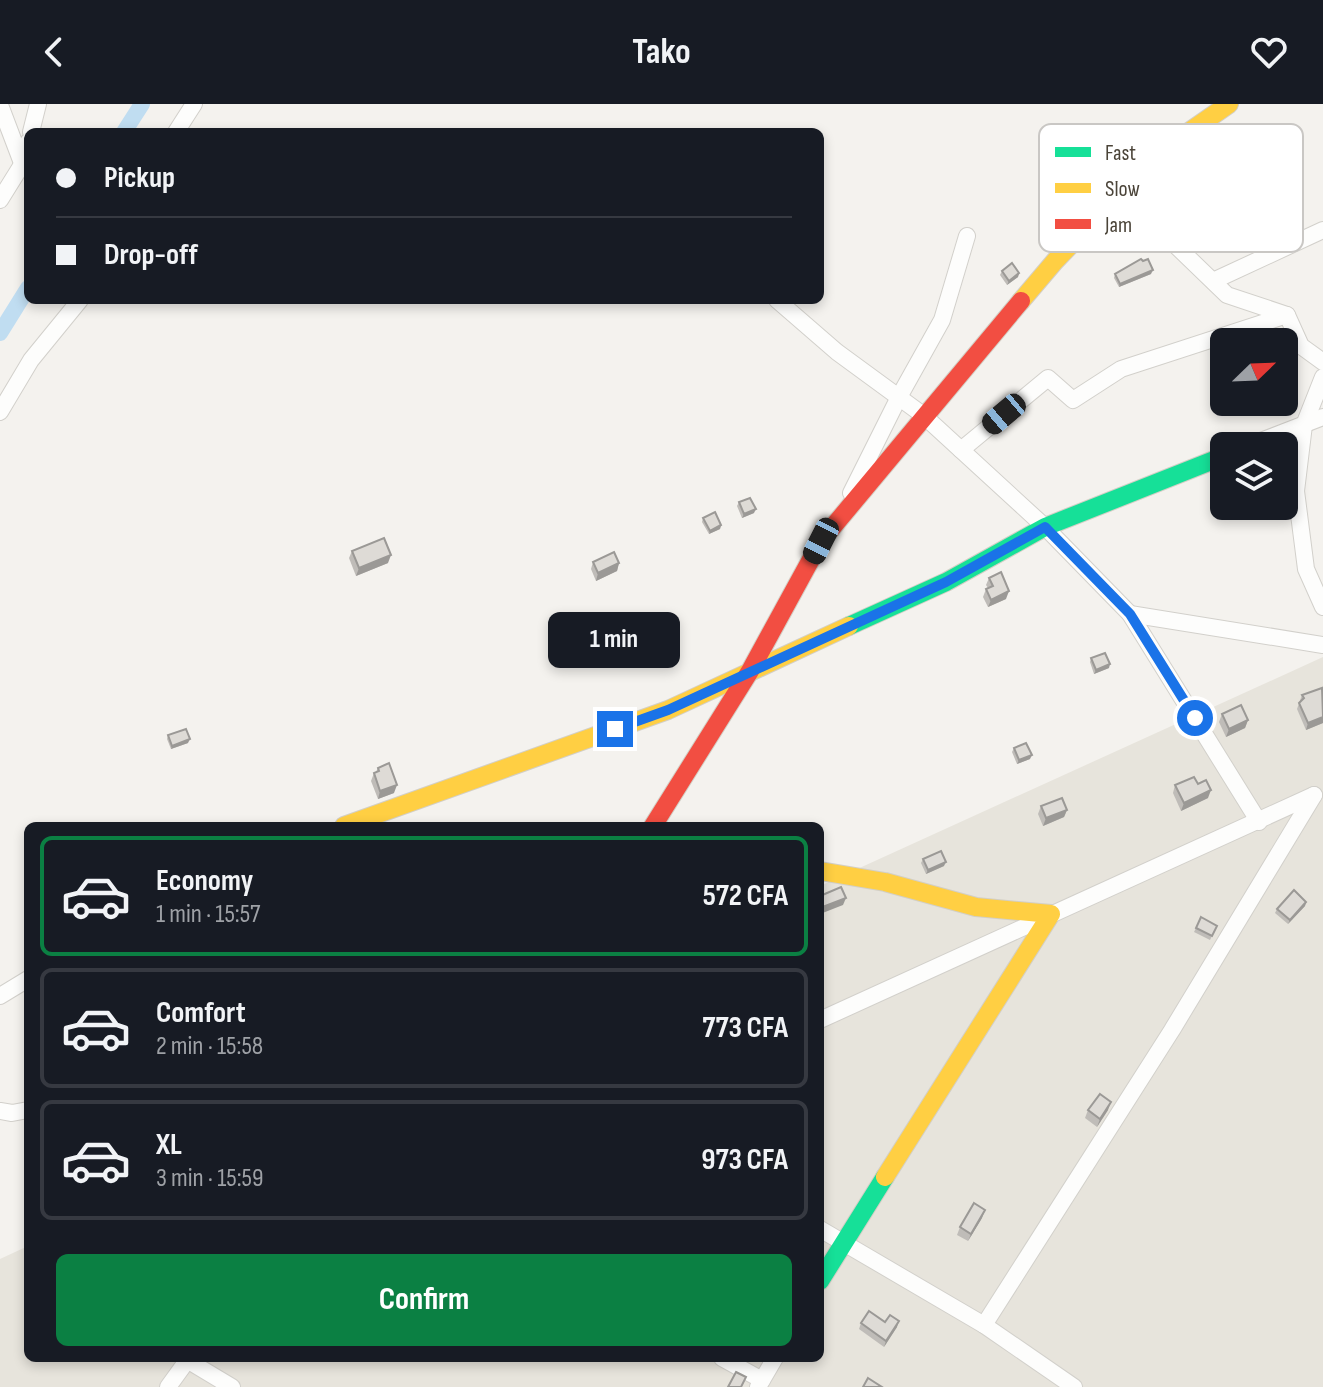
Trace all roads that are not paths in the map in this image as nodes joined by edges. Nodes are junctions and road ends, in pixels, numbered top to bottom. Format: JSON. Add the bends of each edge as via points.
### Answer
{"nodes":[{"id":1,"x":38,"y":104,"type":"edge"},
{"id":2,"x":194,"y":104,"type":"edge"},
{"id":3,"x":1229,"y":104,"type":"edge"},
{"id":4,"x":0,"y":105,"type":"edge"},
{"id":5,"x":1203,"y":124,"type":"edge"},
{"id":6,"x":32,"y":128,"type":"edge"},
{"id":7,"x":179,"y":128,"type":"edge"},
{"id":8,"x":24,"y":159,"type":"edge"},
{"id":9,"x":23,"y":163,"type":"junction"},
{"id":10,"x":0,"y":200,"type":"edge"},
{"id":11,"x":1323,"y":230,"type":"edge"},
{"id":12,"x":967,"y":236,"type":"dead end"},
{"id":13,"x":1303,"y":239,"type":"edge"},
{"id":14,"x":1064,"y":252,"type":"edge"},
{"id":15,"x":1183,"y":252,"type":"edge"},
{"id":16,"x":1276,"y":252,"type":"edge"},
{"id":17,"x":1213,"y":281,"type":"junction"},
{"id":18,"x":77,"y":304,"type":"edge"},
{"id":19,"x":782,"y":304,"type":"edge"},
{"id":20,"x":1287,"y":315,"type":"junction"},
{"id":21,"x":1323,"y":362,"type":"edge"},
{"id":22,"x":1323,"y":377,"type":"edge"},
{"id":23,"x":899,"y":397,"type":"junction"},
{"id":24,"x":0,"y":412,"type":"edge"},
{"id":25,"x":923,"y":415,"type":"junction"},
{"id":26,"x":1323,"y":417,"type":"edge"},
{"id":27,"x":1304,"y":425,"type":"junction"},
{"id":28,"x":1285,"y":432,"type":"edge"},
{"id":29,"x":961,"y":450,"type":"junction"},
{"id":30,"x":1210,"y":462,"type":"edge"},
{"id":31,"x":839,"y":518,"type":"junction"},
{"id":32,"x":1045,"y":527,"type":"junction"},
{"id":33,"x":1323,"y":607,"type":"edge"},
{"id":34,"x":1130,"y":614,"type":"junction"},
{"id":35,"x":1323,"y":645,"type":"edge"},
{"id":36,"x":750,"y":671,"type":"junction"},
{"id":37,"x":1318,"y":793,"type":"edge"},
{"id":38,"x":356,"y":822,"type":"edge"},
{"id":39,"x":656,"y":822,"type":"edge"},
{"id":40,"x":1259,"y":822,"type":"junction"},
{"id":41,"x":824,"y":872,"type":"edge"},
{"id":42,"x":1051,"y":914,"type":"junction"},
{"id":43,"x":24,"y":981,"type":"edge"},
{"id":44,"x":0,"y":996,"type":"edge"},
{"id":45,"x":824,"y":1018,"type":"edge"},
{"id":46,"x":0,"y":1111,"type":"edge"},
{"id":47,"x":24,"y":1111,"type":"edge"},
{"id":48,"x":824,"y":1231,"type":"edge"},
{"id":49,"x":843,"y":1242,"type":"junction"},
{"id":50,"x":824,"y":1274,"type":"edge"},
{"id":51,"x":984,"y":1325,"type":"junction"},
{"id":52,"x":186,"y":1362,"type":"edge"},
{"id":53,"x":193,"y":1362,"type":"edge"},
{"id":54,"x":728,"y":1362,"type":"edge"},
{"id":55,"x":773,"y":1362,"type":"edge"},
{"id":56,"x":760,"y":1384,"type":"edge"},
{"id":57,"x":168,"y":1387,"type":"edge"},
{"id":58,"x":232,"y":1387,"type":"edge"},
{"id":59,"x":1074,"y":1387,"type":"edge"}],
"edges":[{"from":1,"to":6,"type":"street"},
{"from":2,"to":7,"type":"street"},
{"from":3,"to":5,"type":"street"},
{"from":4,"to":9,"type":"street"},
{"from":8,"to":9,"type":"street"},
{"from":9,"to":10,"type":"street"},
{"from":11,"to":13,"type":"street"},
{"from":12,"to":23,"type":"street","via":[[942,320]]},
{"from":14,"to":25,"type":"street"},
{"from":15,"to":17,"type":"street"},
{"from":16,"to":17,"type":"street"},
{"from":17,"to":20,"type":"street","via":[[1227,295]]},
{"from":18,"to":24,"type":"street","via":[[31,360]]},
{"from":19,"to":23,"type":"street"},
{"from":20,"to":21,"type":"street","via":[[1301,346]]},
{"from":20,"to":29,"type":"street","via":[[1121,369],[1073,400],[1048,378]]},
{"from":22,"to":27,"type":"street"},
{"from":23,"to":25,"type":"street"},
{"from":23,"to":31,"type":"street"},
{"from":25,"to":29,"type":"street"},
{"from":25,"to":31,"type":"street"},
{"from":26,"to":27,"type":"street"},
{"from":27,"to":28,"type":"street"},
{"from":27,"to":33,"type":"street","via":[[1296,491],[1306,569]]},
{"from":29,"to":32,"type":"street"},
{"from":30,"to":32,"type":"street"},
{"from":31,"to":36,"type":"street"},
{"from":32,"to":34,"type":"street"},
{"from":32,"to":36,"type":"street","via":[[946,582]]},
{"from":34,"to":35,"type":"street"},
{"from":34,"to":40,"type":"street"},
{"from":36,"to":38,"type":"street","via":[[668,710]]},
{"from":36,"to":39,"type":"street"},
{"from":37,"to":40,"type":"street"},
{"from":37,"to":51,"type":"street"},
{"from":40,"to":42,"type":"street"},
{"from":41,"to":42,"type":"street","via":[[976,907]]},
{"from":42,"to":45,"type":"street"},
{"from":42,"to":49,"type":"street"},
{"from":43,"to":44,"type":"street"},
{"from":46,"to":47,"type":"street"},
{"from":48,"to":49,"type":"street"},
{"from":49,"to":50,"type":"street"},
{"from":49,"to":51,"type":"street"},
{"from":51,"to":59,"type":"street"},
{"from":52,"to":57,"type":"street"},
{"from":53,"to":58,"type":"street"},
{"from":54,"to":56,"type":"street"},
{"from":55,"to":56,"type":"street"}]}
